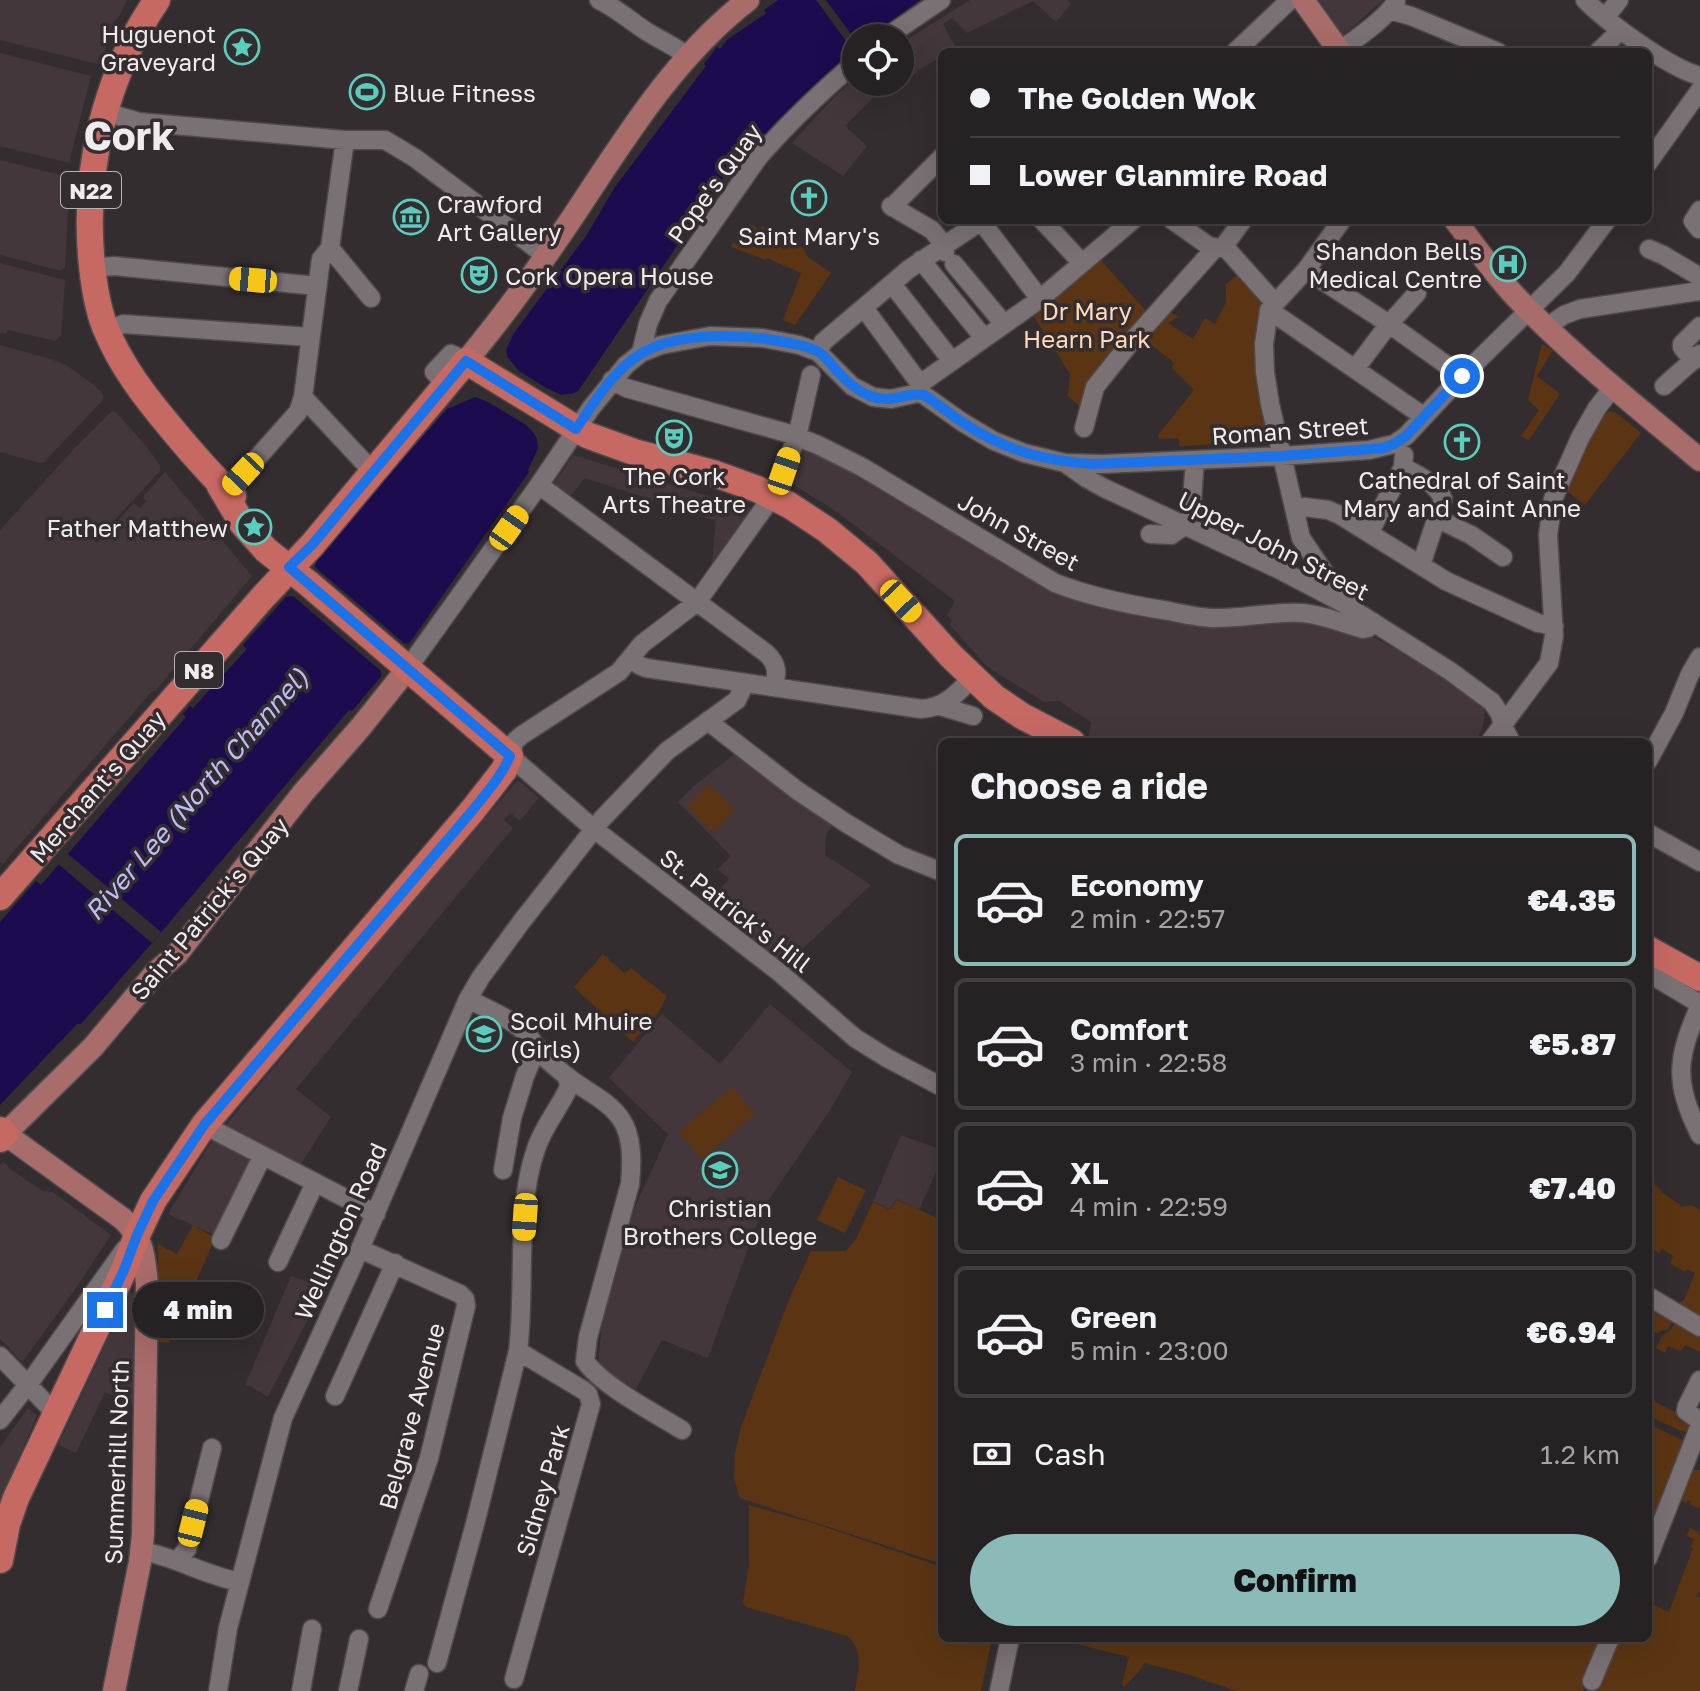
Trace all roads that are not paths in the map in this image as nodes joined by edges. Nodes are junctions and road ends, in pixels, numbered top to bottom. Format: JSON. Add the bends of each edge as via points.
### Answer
{"nodes":[{"id":1,"x":157,"y":0,"type":"edge"},
{"id":2,"x":599,"y":0,"type":"edge"},
{"id":3,"x":748,"y":0,"type":"edge"},
{"id":4,"x":941,"y":0,"type":"edge"},
{"id":5,"x":1290,"y":0,"type":"edge"},
{"id":6,"x":1303,"y":0,"type":"edge"},
{"id":7,"x":1585,"y":0,"type":"edge"},
{"id":8,"x":1619,"y":0,"type":"edge"},
{"id":9,"x":1394,"y":5,"type":"edge"},
{"id":10,"x":1605,"y":18,"type":"junction"},
{"id":11,"x":906,"y":24,"type":"edge"},
{"id":12,"x":1621,"y":30,"type":"junction"},
{"id":13,"x":1239,"y":48,"type":"edge"},
{"id":14,"x":1337,"y":48,"type":"edge"},
{"id":15,"x":1345,"y":48,"type":"edge"},
{"id":16,"x":1488,"y":48,"type":"edge"},
{"id":17,"x":1602,"y":48,"type":"edge"},
{"id":18,"x":1648,"y":48,"type":"edge"},
{"id":19,"x":1652,"y":50,"type":"edge"},
{"id":20,"x":687,"y":56,"type":"junction"},
{"id":21,"x":842,"y":75,"type":"edge"},
{"id":22,"x":1700,"y":76,"type":"edge"},
{"id":23,"x":1700,"y":90,"type":"edge"},
{"id":24,"x":105,"y":112,"type":"junction"},
{"id":25,"x":345,"y":140,"type":"junction"},
{"id":26,"x":1652,"y":157,"type":"edge"},
{"id":27,"x":938,"y":161,"type":"edge"},
{"id":28,"x":979,"y":224,"type":"edge"},
{"id":29,"x":984,"y":224,"type":"edge"},
{"id":30,"x":1046,"y":224,"type":"edge"},
{"id":31,"x":1125,"y":224,"type":"edge"},
{"id":32,"x":1178,"y":224,"type":"edge"},
{"id":33,"x":1239,"y":224,"type":"edge"},
{"id":34,"x":1339,"y":224,"type":"edge"},
{"id":35,"x":1458,"y":224,"type":"edge"},
{"id":36,"x":1604,"y":224,"type":"edge"},
{"id":37,"x":1219,"y":247,"type":"junction"},
{"id":38,"x":330,"y":248,"type":"junction"},
{"id":39,"x":1649,"y":249,"type":"dead end"},
{"id":40,"x":947,"y":254,"type":"junction"},
{"id":41,"x":546,"y":256,"type":"junction"},
{"id":42,"x":921,"y":260,"type":"junction"},
{"id":43,"x":1082,"y":263,"type":"junction"},
{"id":44,"x":92,"y":268,"type":"junction"},
{"id":45,"x":1306,"y":270,"type":"junction"},
{"id":46,"x":1700,"y":277,"type":"edge"},
{"id":47,"x":1559,"y":282,"type":"junction"},
{"id":48,"x":892,"y":284,"type":"junction"},
{"id":49,"x":317,"y":286,"type":"junction"},
{"id":50,"x":1700,"y":291,"type":"edge"},
{"id":51,"x":1417,"y":293,"type":"dead end"},
{"id":52,"x":371,"y":298,"type":"dead end"},
{"id":53,"x":1040,"y":299,"type":"junction"},
{"id":54,"x":1272,"y":307,"type":"junction"},
{"id":55,"x":864,"y":308,"type":"junction"},
{"id":56,"x":1580,"y":309,"type":"junction"},
{"id":57,"x":1529,"y":310,"type":"junction"},
{"id":58,"x":1004,"y":324,"type":"junction"},
{"id":59,"x":1389,"y":324,"type":"junction"},
{"id":60,"x":1700,"y":326,"type":"edge"},
{"id":61,"x":1547,"y":327,"type":"junction"},
{"id":62,"x":107,"y":331,"type":"junction"},
{"id":63,"x":310,"y":337,"type":"junction"},
{"id":64,"x":984,"y":338,"type":"junction"},
{"id":65,"x":818,"y":352,"type":"junction"},
{"id":66,"x":641,"y":353,"type":"junction"},
{"id":67,"x":1696,"y":358,"type":"edge"},
{"id":68,"x":952,"y":361,"type":"junction"},
{"id":69,"x":474,"y":365,"type":"junction"},
{"id":70,"x":1355,"y":369,"type":"junction"},
{"id":71,"x":811,"y":375,"type":"dead end"},
{"id":72,"x":1462,"y":376,"type":"junction"},
{"id":73,"x":612,"y":380,"type":"junction"},
{"id":74,"x":1664,"y":386,"type":"dead end"},
{"id":75,"x":1613,"y":387,"type":"junction"},
{"id":76,"x":919,"y":388,"type":"junction"},
{"id":77,"x":303,"y":397,"type":"junction"},
{"id":78,"x":1423,"y":416,"type":"junction"},
{"id":79,"x":568,"y":424,"type":"junction"},
{"id":80,"x":1084,"y":428,"type":"dead end"},
{"id":81,"x":797,"y":437,"type":"junction"},
{"id":82,"x":1400,"y":440,"type":"junction"},
{"id":83,"x":1282,"y":456,"type":"junction"},
{"id":84,"x":1700,"y":459,"type":"edge"},
{"id":85,"x":1195,"y":460,"type":"junction"},
{"id":86,"x":1065,"y":463,"type":"junction"},
{"id":87,"x":1403,"y":467,"type":"junction"},
{"id":88,"x":373,"y":472,"type":"junction"},
{"id":89,"x":539,"y":485,"type":"junction"},
{"id":90,"x":224,"y":488,"type":"junction"},
{"id":91,"x":771,"y":496,"type":"junction"},
{"id":92,"x":1304,"y":507,"type":"dead end"},
{"id":93,"x":1436,"y":518,"type":"junction"},
{"id":94,"x":1188,"y":520,"type":"junction"},
{"id":95,"x":1370,"y":532,"type":"junction"},
{"id":96,"x":1150,"y":534,"type":"dead end"},
{"id":97,"x":1503,"y":557,"type":"dead end"},
{"id":98,"x":1421,"y":565,"type":"junction"},
{"id":99,"x":300,"y":576,"type":"junction"},
{"id":100,"x":697,"y":602,"type":"junction"},
{"id":101,"x":1554,"y":626,"type":"junction"},
{"id":102,"x":1382,"y":627,"type":"junction"},
{"id":103,"x":1700,"y":657,"type":"edge"},
{"id":104,"x":631,"y":658,"type":"junction"},
{"id":105,"x":402,"y":663,"type":"junction"},
{"id":106,"x":1695,"y":677,"type":"edge"},
{"id":107,"x":972,"y":678,"type":"junction"},
{"id":108,"x":745,"y":683,"type":"junction"},
{"id":109,"x":774,"y":686,"type":"junction"},
{"id":110,"x":940,"y":706,"type":"junction"},
{"id":111,"x":973,"y":716,"type":"dead end"},
{"id":112,"x":709,"y":720,"type":"junction"},
{"id":113,"x":1507,"y":734,"type":"edge"},
{"id":114,"x":1064,"y":738,"type":"edge"},
{"id":115,"x":1652,"y":754,"type":"edge"},
{"id":116,"x":510,"y":756,"type":"junction"},
{"id":117,"x":594,"y":829,"type":"junction"},
{"id":118,"x":1652,"y":835,"type":"edge"},
{"id":119,"x":1700,"y":862,"type":"edge"},
{"id":120,"x":938,"y":870,"type":"edge"},
{"id":121,"x":1,"y":894,"type":"edge"},
{"id":122,"x":1652,"y":951,"type":"edge"},
{"id":123,"x":1652,"y":975,"type":"edge"},
{"id":124,"x":1699,"y":979,"type":"edge"},
{"id":125,"x":468,"y":999,"type":"junction"},
{"id":126,"x":1700,"y":1005,"type":"edge"},
{"id":127,"x":537,"y":1047,"type":"junction"},
{"id":128,"x":566,"y":1076,"type":"junction"},
{"id":129,"x":938,"y":1085,"type":"edge"},
{"id":130,"x":1693,"y":1102,"type":"edge"},
{"id":131,"x":204,"y":1125,"type":"junction"},
{"id":132,"x":2,"y":1134,"type":"edge"},
{"id":133,"x":1700,"y":1135,"type":"edge"},
{"id":134,"x":262,"y":1157,"type":"junction"},
{"id":135,"x":503,"y":1170,"type":"dead end"},
{"id":136,"x":315,"y":1183,"type":"junction"},
{"id":137,"x":376,"y":1214,"type":"junction"},
{"id":138,"x":137,"y":1235,"type":"junction"},
{"id":139,"x":221,"y":1240,"type":"dead end"},
{"id":140,"x":360,"y":1249,"type":"junction"},
{"id":141,"x":278,"y":1262,"type":"dead end"},
{"id":142,"x":395,"y":1263,"type":"junction"},
{"id":143,"x":1652,"y":1298,"type":"edge"},
{"id":144,"x":1700,"y":1327,"type":"edge"},
{"id":145,"x":518,"y":1351,"type":"junction"},
{"id":146,"x":0,"y":1356,"type":"edge"},
{"id":147,"x":27,"y":1384,"type":"junction"},
{"id":148,"x":1699,"y":1385,"type":"edge"},
{"id":149,"x":335,"y":1396,"type":"dead end"},
{"id":150,"x":56,"y":1414,"type":"junction"},
{"id":151,"x":0,"y":1420,"type":"edge"},
{"id":152,"x":1700,"y":1423,"type":"edge"},
{"id":153,"x":682,"y":1430,"type":"dead end"},
{"id":154,"x":212,"y":1448,"type":"dead end"},
{"id":155,"x":1695,"y":1456,"type":"edge"},
{"id":156,"x":1652,"y":1549,"type":"edge"},
{"id":157,"x":142,"y":1551,"type":"junction"},
{"id":158,"x":0,"y":1560,"type":"edge"},
{"id":159,"x":177,"y":1561,"type":"junction"},
{"id":160,"x":240,"y":1582,"type":"junction"},
{"id":161,"x":378,"y":1609,"type":"dead end"},
{"id":162,"x":312,"y":1629,"type":"dead end"},
{"id":163,"x":359,"y":1639,"type":"dead end"},
{"id":164,"x":1009,"y":1642,"type":"edge"},
{"id":165,"x":1608,"y":1642,"type":"edge"},
{"id":166,"x":437,"y":1663,"type":"dead end"},
{"id":167,"x":514,"y":1679,"type":"dead end"},
{"id":168,"x":1592,"y":1681,"type":"dead end"},
{"id":169,"x":114,"y":1691,"type":"edge"},
{"id":170,"x":218,"y":1691,"type":"edge"},
{"id":171,"x":301,"y":1691,"type":"edge"},
{"id":172,"x":348,"y":1691,"type":"edge"},
{"id":173,"x":999,"y":1691,"type":"edge"}],
"edges":[{"from":1,"to":24,"type":"highway","number":"N22","via":[[124,58]]},
{"from":2,"to":20,"type":"street"},
{"from":3,"to":20,"type":"main road"},
{"from":4,"to":11,"type":"street"},
{"from":5,"to":13,"type":"street"},
{"from":6,"to":14,"type":"main road"},
{"from":7,"to":10,"type":"street"},
{"from":8,"to":10,"type":"street"},
{"from":9,"to":15,"type":"street"},
{"from":9,"to":16,"type":"street"},
{"from":10,"to":12,"type":"street"},
{"from":12,"to":17,"type":"street"},
{"from":12,"to":18,"type":"street"},
{"from":19,"to":22,"type":"street"},
{"from":20,"to":41,"type":"main road"},
{"from":21,"to":66,"type":"street","name":"Pope's Quay","via":[[758,158],[658,301]]},
{"from":23,"to":26,"type":"street"},
{"from":24,"to":25,"type":"street","via":[[139,122]]},
{"from":24,"to":44,"type":"highway","number":"N22","via":[[91,188]]},
{"from":25,"to":38,"type":"street"},
{"from":25,"to":41,"type":"street","via":[[385,140]]},
{"from":27,"to":40,"type":"street","via":[[891,206],[932,230]]},
{"from":28,"to":40,"type":"street"},
{"from":29,"to":53,"type":"street"},
{"from":30,"to":43,"type":"street"},
{"from":31,"to":43,"type":"street"},
{"from":32,"to":37,"type":"street"},
{"from":33,"to":37,"type":"street"},
{"from":34,"to":45,"type":"street"},
{"from":35,"to":57,"type":"main road"},
{"from":36,"to":47,"type":"street","name":"Roman Street"},
{"from":37,"to":54,"type":"street"},
{"from":37,"to":80,"type":"street","via":[[1095,387]]},
{"from":38,"to":49,"type":"street","via":[[321,259]]},
{"from":38,"to":52,"type":"street"},
{"from":39,"to":46,"type":"street"},
{"from":40,"to":42,"type":"street"},
{"from":40,"to":58,"type":"street"},
{"from":41,"to":69,"type":"main road","via":[[491,332]]},
{"from":42,"to":48,"type":"street"},
{"from":42,"to":64,"type":"street"},
{"from":43,"to":53,"type":"street"},
{"from":44,"to":49,"type":"street"},
{"from":44,"to":62,"type":"highway","number":"N22"},
{"from":45,"to":54,"type":"street"},
{"from":45,"to":59,"type":"street"},
{"from":47,"to":56,"type":"street"},
{"from":47,"to":57,"type":"street","name":"Roman Street"},
{"from":48,"to":55,"type":"street"},
{"from":48,"to":68,"type":"street"},
{"from":49,"to":63,"type":"street"},
{"from":50,"to":56,"type":"street"},
{"from":51,"to":59,"type":"street"},
{"from":53,"to":58,"type":"street"},
{"from":54,"to":70,"type":"street"},
{"from":54,"to":83,"type":"street","via":[[1265,372]]},
{"from":55,"to":65,"type":"street"},
{"from":55,"to":76,"type":"street"},
{"from":56,"to":61,"type":"street"},
{"from":57,"to":61,"type":"main road"},
{"from":57,"to":72,"type":"street","name":"Roman Street"},
{"from":58,"to":64,"type":"street"},
{"from":59,"to":70,"type":"street"},
{"from":59,"to":72,"type":"street"},
{"from":60,"to":67,"type":"street","via":[[1681,345]]},
{"from":61,"to":75,"type":"main road"},
{"from":62,"to":63,"type":"street","via":[[123,324]]},
{"from":62,"to":90,"type":"highway","number":"N22","via":[[136,385]]},
{"from":63,"to":77,"type":"street"},
{"from":64,"to":68,"type":"street"},
{"from":65,"to":66,"type":"street","via":[[763,338],[715,336]]},
{"from":65,"to":76,"type":"street","via":[[852,386],[873,397],[891,399]]},
{"from":66,"to":73,"type":"street"},
{"from":67,"to":74,"type":"street"},
{"from":68,"to":76,"type":"street"},
{"from":69,"to":79,"type":"highway"},
{"from":69,"to":88,"type":"highway","name":"Merchant's Quay","via":[[446,385]]},
{"from":70,"to":78,"type":"street"},
{"from":71,"to":81,"type":"street"},
{"from":72,"to":78,"type":"street","name":"Roman Street"},
{"from":73,"to":79,"type":"street"},
{"from":73,"to":81,"type":"street"},
{"from":75,"to":84,"type":"main road"},
{"from":75,"to":101,"type":"street","via":[[1580,438],[1553,499],[1548,535]]},
{"from":76,"to":86,"type":"street","name":"Upper John Street","via":[[994,441]]},
{"from":77,"to":88,"type":"street"},
{"from":77,"to":90,"type":"street","via":[[295,416]]},
{"from":78,"to":82,"type":"street","name":"Roman Street"},
{"from":79,"to":89,"type":"street"},
{"from":79,"to":91,"type":"highway","via":[[600,441],[713,473]]},
{"from":81,"to":91,"type":"street"},
{"from":81,"to":102,"type":"street","name":"John Street","via":[[862,467],[1069,588],[1129,605],[1205,617],[1306,613],[1363,629]]},
{"from":82,"to":83,"type":"street","name":"Roman Street","via":[[1369,450]]},
{"from":82,"to":87,"type":"street"},
{"from":83,"to":85,"type":"street","name":"Roman Street"},
{"from":83,"to":102,"type":"street","via":[[1306,548],[1330,580],[1381,617]]},
{"from":85,"to":86,"type":"street","name":"Roman Street"},
{"from":85,"to":94,"type":"street","name":"Roman Street"},
{"from":86,"to":94,"type":"street","name":"Upper John Street","via":[[1104,488]]},
{"from":87,"to":93,"type":"street","via":[[1441,493]]},
{"from":87,"to":95,"type":"street"},
{"from":88,"to":99,"type":"highway","name":"Merchant's Quay","via":[[312,545]]},
{"from":89,"to":100,"type":"street"},
{"from":89,"to":105,"type":"street"},
{"from":90,"to":99,"type":"highway","number":"N22","via":[[265,527]]},
{"from":91,"to":100,"type":"street"},
{"from":91,"to":107,"type":"highway","via":[[827,530],[867,563]]},
{"from":92,"to":95,"type":"street","via":[[1335,512]]},
{"from":93,"to":97,"type":"street"},
{"from":93,"to":98,"type":"street"},
{"from":94,"to":96,"type":"street","via":[[1171,535]]},
{"from":94,"to":102,"type":"street","name":"Upper John Street"},
{"from":95,"to":98,"type":"street"},
{"from":98,"to":101,"type":"street","via":[[1469,593]]},
{"from":99,"to":105,"type":"highway"},
{"from":99,"to":121,"type":"highway","name":"Merchant's Quay","number":"N8"},
{"from":100,"to":104,"type":"street"},
{"from":100,"to":109,"type":"street","via":[[772,658],[777,670]]},
{"from":101,"to":113,"type":"street","via":[[1549,663]]},
{"from":102,"to":113,"type":"street","name":"Upper John Street","via":[[1492,702]]},
{"from":103,"to":106,"type":"street"},
{"from":104,"to":108,"type":"street","via":[[646,668]]},
{"from":104,"to":116,"type":"street","via":[[619,672],[522,735]]},
{"from":105,"to":116,"type":"highway"},
{"from":105,"to":132,"type":"main road","name":"Saint Patrick's Quay","via":[[360,728],[177,954],[93,1047]]},
{"from":106,"to":115,"type":"street"},
{"from":107,"to":110,"type":"street"},
{"from":107,"to":114,"type":"highway","via":[[1009,708]]},
{"from":108,"to":109,"type":"street"},
{"from":108,"to":112,"type":"street","name":"Wellington Road","via":[[737,700]]},
{"from":109,"to":110,"type":"street","via":[[921,709]]},
{"from":110,"to":111,"type":"street"},
{"from":112,"to":117,"type":"street","name":"Wellington Road","via":[[667,751]]},
{"from":112,"to":120,"type":"street","via":[[846,823],[899,855]]},
{"from":116,"to":117,"type":"street","name":"St. Patrick's Hill"},
{"from":116,"to":131,"type":"highway","via":[[472,811]]},
{"from":117,"to":125,"type":"street","name":"Wellington Road"},
{"from":117,"to":129,"type":"street","name":"St. Patrick's Hill","via":[[779,972],[855,1038]]},
{"from":118,"to":119,"type":"street"},
{"from":122,"to":124,"type":"highway"},
{"from":123,"to":126,"type":"street"},
{"from":125,"to":127,"type":"street","via":[[516,1025]]},
{"from":125,"to":137,"type":"street","name":"Wellington Road"},
{"from":126,"to":130,"type":"street","via":[[1681,1058],[1682,1087]]},
{"from":127,"to":128,"type":"street"},
{"from":127,"to":135,"type":"street","via":[[512,1118]]},
{"from":128,"to":145,"type":"street","via":[[568,1089],[542,1132],[530,1167]]},
{"from":128,"to":153,"type":"street","via":[[622,1120],[630,1154],[630,1184],[585,1361],[610,1384]]},
{"from":130,"to":133,"type":"street"},
{"from":131,"to":134,"type":"street"},
{"from":131,"to":138,"type":"highway","via":[[153,1201]]},
{"from":132,"to":138,"type":"main road","via":[[123,1219]]},
{"from":134,"to":136,"type":"street"},
{"from":134,"to":139,"type":"street"},
{"from":136,"to":137,"type":"street"},
{"from":136,"to":141,"type":"street"},
{"from":137,"to":140,"type":"street","name":"Wellington Road"},
{"from":138,"to":147,"type":"street"},
{"from":138,"to":150,"type":"highway"},
{"from":138,"to":157,"type":"main road","name":"Summerhill North","via":[[147,1284]]},
{"from":140,"to":142,"type":"street","name":"Belgrave Avenue"},
{"from":140,"to":160,"type":"street","name":"Wellington Road","via":[[283,1418]]},
{"from":142,"to":149,"type":"street"},
{"from":142,"to":161,"type":"street","name":"Belgrave Avenue","via":[[460,1294],[466,1306],[432,1448]]},
{"from":143,"to":144,"type":"street"},
{"from":145,"to":166,"type":"street"},
{"from":145,"to":167,"type":"street","name":"Sidney Park","via":[[583,1390],[591,1404]]},
{"from":146,"to":147,"type":"street"},
{"from":147,"to":150,"type":"street"},
{"from":147,"to":151,"type":"street"},
{"from":148,"to":152,"type":"street","via":[[1686,1411]]},
{"from":150,"to":158,"type":"highway","via":[[16,1498]]},
{"from":152,"to":155,"type":"street"},
{"from":154,"to":159,"type":"street","via":[[187,1549]]},
{"from":155,"to":156,"type":"street"},
{"from":157,"to":159,"type":"street"},
{"from":157,"to":169,"type":"main road","name":"Summerhill North"},
{"from":159,"to":160,"type":"street"},
{"from":160,"to":170,"type":"street","name":"Wellington Road"},
{"from":162,"to":171,"type":"street"},
{"from":163,"to":172,"type":"street"},
{"from":164,"to":173,"type":"street"},
{"from":165,"to":168,"type":"street"}]}
